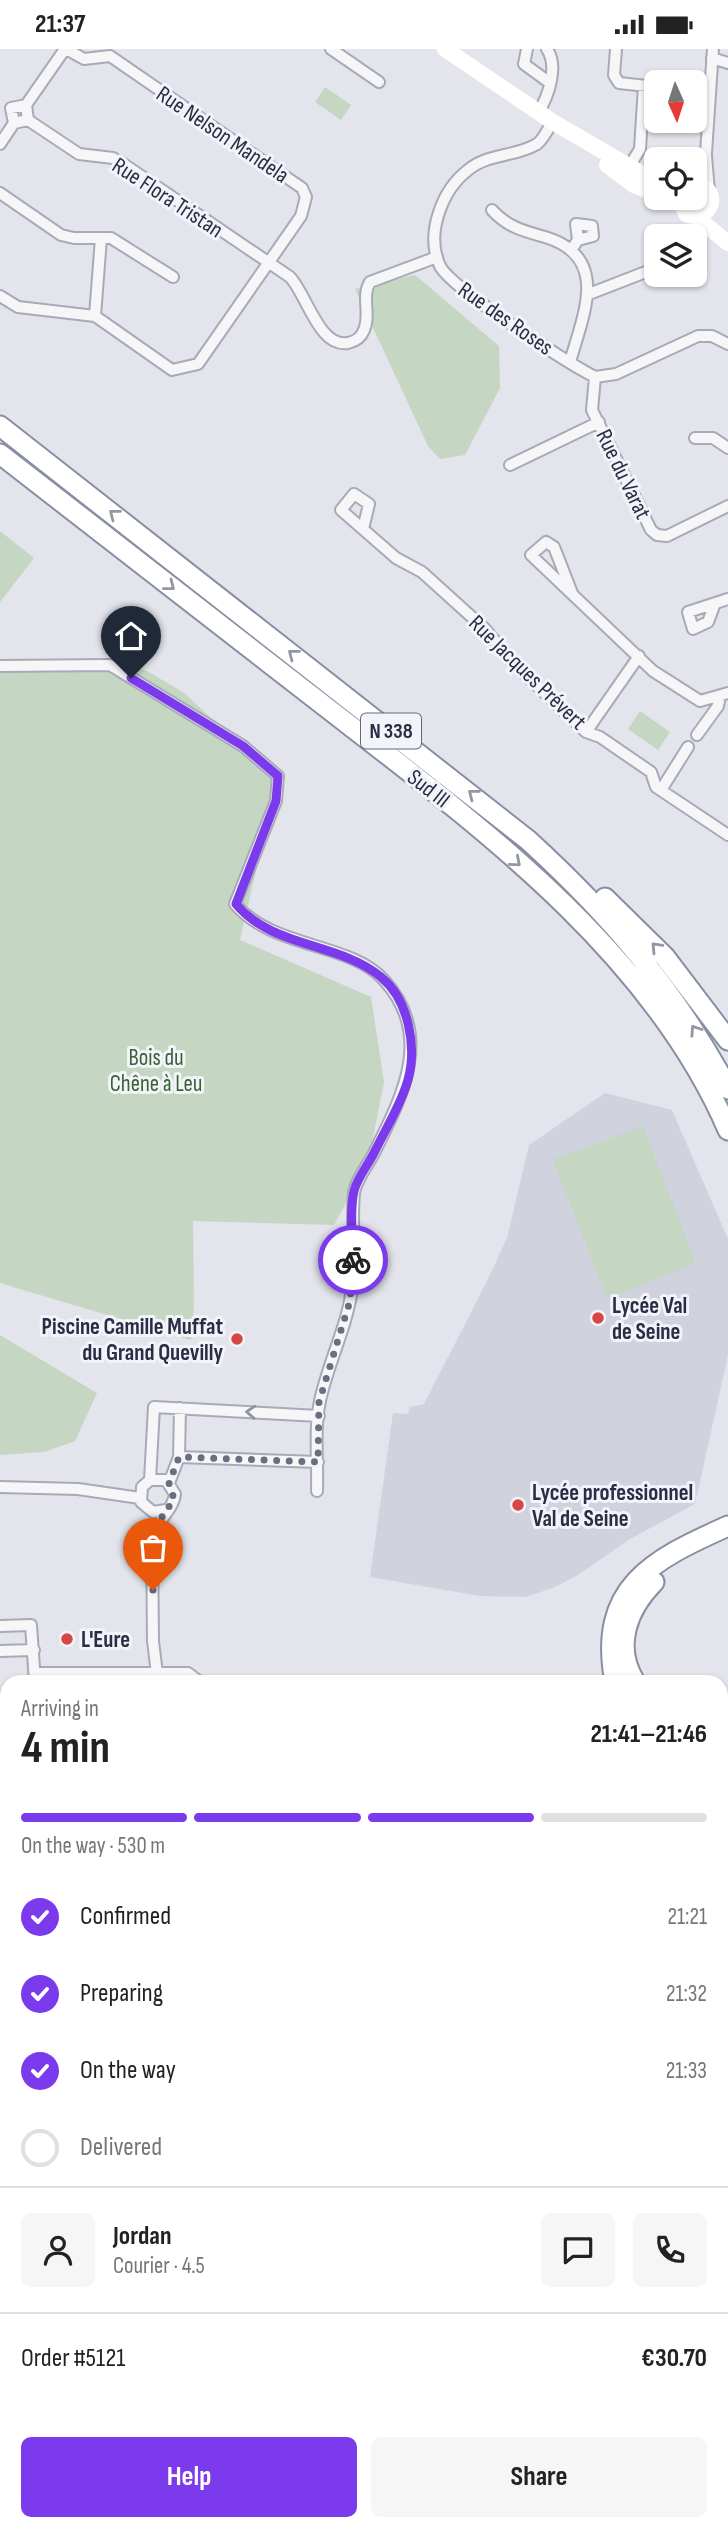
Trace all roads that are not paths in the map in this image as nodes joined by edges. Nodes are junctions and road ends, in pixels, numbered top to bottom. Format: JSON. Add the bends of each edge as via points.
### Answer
{"nodes":[{"id":1,"x":66,"y":49,"type":"edge"},
{"id":2,"x":331,"y":49,"type":"edge"},
{"id":3,"x":445,"y":49,"type":"edge"},
{"id":4,"x":527,"y":49,"type":"edge"},
{"id":5,"x":547,"y":49,"type":"edge"},
{"id":6,"x":615,"y":49,"type":"edge"},
{"id":7,"x":713,"y":54,"type":"edge"},
{"id":8,"x":728,"y":63,"type":"edge"},
{"id":9,"x":379,"y":82,"type":"dead end"},
{"id":10,"x":550,"y":83,"type":"junction"},
{"id":11,"x":644,"y":86,"type":"joint"},
{"id":12,"x":709,"y":89,"type":"joint"},
{"id":13,"x":0,"y":101,"type":"edge"},
{"id":14,"x":26,"y":105,"type":"junction"},
{"id":15,"x":11,"y":108,"type":"junction"},
{"id":16,"x":538,"y":113,"type":"junction"},
{"id":17,"x":28,"y":120,"type":"junction"},
{"id":18,"x":552,"y":122,"type":"junction"},
{"id":19,"x":14,"y":123,"type":"junction"},
{"id":20,"x":0,"y":144,"type":"edge"},
{"id":21,"x":706,"y":147,"type":"edge"},
{"id":22,"x":629,"y":167,"type":"junction"},
{"id":23,"x":644,"y":175,"type":"edge"},
{"id":24,"x":644,"y":189,"type":"edge"},
{"id":25,"x":0,"y":193,"type":"edge"},
{"id":26,"x":683,"y":210,"type":"edge"},
{"id":27,"x":705,"y":210,"type":"edge"},
{"id":28,"x":492,"y":211,"type":"dead end"},
{"id":29,"x":703,"y":213,"type":"junction"},
{"id":30,"x":728,"y":232,"type":"edge"},
{"id":31,"x":101,"y":238,"type":"junction"},
{"id":32,"x":728,"y":243,"type":"edge"},
{"id":33,"x":437,"y":257,"type":"junction"},
{"id":34,"x":268,"y":263,"type":"junction"},
{"id":35,"x":644,"y":273,"type":"edge"},
{"id":36,"x":173,"y":277,"type":"dead end"},
{"id":37,"x":589,"y":294,"type":"junction"},
{"id":38,"x":0,"y":296,"type":"edge"},
{"id":39,"x":95,"y":316,"type":"junction"},
{"id":40,"x":728,"y":344,"type":"edge"},
{"id":41,"x":570,"y":362,"type":"junction"},
{"id":42,"x":596,"y":377,"type":"junction"},
{"id":43,"x":599,"y":422,"type":"junction"},
{"id":44,"x":0,"y":426,"type":"edge"},
{"id":45,"x":695,"y":438,"type":"dead end"},
{"id":46,"x":728,"y":448,"type":"edge"},
{"id":47,"x":0,"y":454,"type":"edge"},
{"id":48,"x":510,"y":465,"type":"dead end"},
{"id":49,"x":728,"y":506,"type":"edge"},
{"id":50,"x":363,"y":529,"type":"dead end"},
{"id":51,"x":572,"y":593,"type":"junction"},
{"id":52,"x":728,"y":599,"type":"edge"},
{"id":53,"x":714,"y":606,"type":"dead end"},
{"id":54,"x":639,"y":656,"type":"junction"},
{"id":55,"x":0,"y":666,"type":"edge"},
{"id":56,"x":724,"y":695,"type":"edge"},
{"id":57,"x":586,"y":732,"type":"junction"},
{"id":58,"x":697,"y":735,"type":"dead end"},
{"id":59,"x":688,"y":747,"type":"dead end"},
{"id":60,"x":661,"y":790,"type":"junction"},
{"id":61,"x":496,"y":812,"type":"junction"},
{"id":62,"x":728,"y":835,"type":"edge"},
{"id":63,"x":728,"y":1040,"type":"edge"},
{"id":64,"x":728,"y":1089,"type":"edge"},
{"id":65,"x":728,"y":1130,"type":"edge"},
{"id":66,"x":180,"y":1408,"type":"junction"},
{"id":67,"x":319,"y":1416,"type":"junction"},
{"id":68,"x":179,"y":1457,"type":"junction"},
{"id":69,"x":318,"y":1462,"type":"junction"},
{"id":70,"x":150,"y":1480,"type":"junction"},
{"id":71,"x":169,"y":1483,"type":"junction"},
{"id":72,"x":0,"y":1487,"type":"edge"},
{"id":73,"x":317,"y":1490,"type":"dead end"},
{"id":74,"x":143,"y":1503,"type":"junction"},
{"id":75,"x":166,"y":1510,"type":"junction"},
{"id":76,"x":728,"y":1526,"type":"edge"},
{"id":77,"x":728,"y":1538,"type":"edge"},
{"id":78,"x":152,"y":1539,"type":"junction"},
{"id":79,"x":0,"y":1626,"type":"edge"},
{"id":80,"x":34,"y":1650,"type":"junction"},
{"id":81,"x":0,"y":1651,"type":"edge"},
{"id":82,"x":35,"y":1675,"type":"edge"},
{"id":83,"x":157,"y":1675,"type":"edge"},
{"id":84,"x":169,"y":1675,"type":"edge"},
{"id":85,"x":192,"y":1675,"type":"edge"},
{"id":86,"x":614,"y":1675,"type":"edge"},
{"id":87,"x":632,"y":1675,"type":"edge"}],
"edges":[{"from":1,"to":14,"type":"street"},
{"from":1,"to":34,"type":"street","name":"Rue Nelson Mandela","via":[[84,59],[110,56],[302,188],[304,210]]},
{"from":2,"to":9,"type":"street"},
{"from":3,"to":16,"type":"street"},
{"from":4,"to":10,"type":"street","via":[[524,64]]},
{"from":5,"to":10,"type":"street"},
{"from":6,"to":11,"type":"street","via":[[614,75],[619,83]]},
{"from":7,"to":8,"type":"street"},
{"from":7,"to":12,"type":"street"},
{"from":10,"to":16,"type":"street"},
{"from":11,"to":22,"type":"street","via":[[640,149]]},
{"from":12,"to":21,"type":"street"},
{"from":13,"to":15,"type":"street"},
{"from":14,"to":15,"type":"street"},
{"from":14,"to":17,"type":"street"},
{"from":15,"to":19,"type":"street"},
{"from":16,"to":18,"type":"street"},
{"from":17,"to":19,"type":"street"},
{"from":17,"to":34,"type":"street","name":"Rue Flora Tristan","via":[[79,154],[122,163]]},
{"from":18,"to":22,"type":"street"},
{"from":18,"to":24,"type":"street"},
{"from":18,"to":33,"type":"street","via":[[538,143],[483,160],[454,184],[439,212]]},
{"from":19,"to":20,"type":"street"},
{"from":22,"to":23,"type":"street"},
{"from":25,"to":31,"type":"street","via":[[61,235]]},
{"from":26,"to":29,"type":"street"},
{"from":27,"to":29,"type":"street"},
{"from":28,"to":37,"type":"street","via":[[503,223],[575,245]]},
{"from":29,"to":30,"type":"street"},
{"from":29,"to":32,"type":"street"},
{"from":31,"to":36,"type":"street","via":[[111,238]]},
{"from":31,"to":39,"type":"street"},
{"from":33,"to":34,"type":"street","name":"Rue Flora Tristan","via":[[370,282],[365,328],[357,340],[344,344],[325,335],[297,285]]},
{"from":33,"to":41,"type":"street","name":"Rue des Roses","via":[[451,280]]},
{"from":34,"to":39,"type":"street","via":[[198,364],[172,370]]},
{"from":35,"to":37,"type":"street"},
{"from":37,"to":41,"type":"street"},
{"from":38,"to":39,"type":"street","via":[[18,307]]},
{"from":40,"to":42,"type":"street","via":[[712,336],[698,336],[610,377]]},
{"from":41,"to":42,"type":"street","name":"Rue des Roses"},
{"from":42,"to":43,"type":"street","name":"Rue du Varat","via":[[592,410]]},
{"from":43,"to":48,"type":"street"},
{"from":43,"to":49,"type":"street","name":"Rue du Varat","via":[[657,535],[667,536]]},
{"from":61,"to":44,"type":"highway","name":"Sud III","number":"N 338","one_way":true},
{"from":45,"to":46,"type":"street","via":[[713,438]]},
{"from":47,"to":65,"type":"highway","name":"Sud III","number":"N 338","one_way":true,"via":[[446,801],[558,898],[631,978],[688,1055]]},
{"from":50,"to":57,"type":"street","name":"Rue Jacques Prévert","via":[[396,558],[422,572],[485,629],[515,665]]},
{"from":51,"to":51,"type":"street","via":[[531,555],[546,542],[554,547]]},
{"from":51,"to":54,"type":"street"},
{"from":52,"to":53,"type":"street"},
{"from":54,"to":56,"type":"street","via":[[653,671],[700,701]]},
{"from":54,"to":57,"type":"street"},
{"from":55,"to":67,"type":"street","via":[[110,665],[243,746],[278,776],[276,801],[236,904],[245,916],[277,933],[363,964],[384,979],[403,1007],[411,1057],[407,1081],[354,1190],[351,1294],[319,1402]]},
{"from":56,"to":58,"type":"street"},
{"from":57,"to":60,"type":"street","name":"Rue Jacques Prévert","via":[[651,772]]},
{"from":59,"to":60,"type":"street"},
{"from":60,"to":62,"type":"street","name":"Rue Jacques Prévert"},
{"from":63,"to":61,"type":"highway","one_way":true,"via":[[665,957],[628,918],[569,866]]},
{"from":64,"to":61,"type":"highway","name":"Sud III","number":"N 338","one_way":true,"via":[[702,1039],[645,958],[570,878]]},
{"from":67,"to":66,"type":"street","one_way":true},
{"from":66,"to":68,"type":"street"},
{"from":66,"to":70,"type":"street","via":[[155,1407]]},
{"from":67,"to":69,"type":"street"},
{"from":68,"to":69,"type":"street"},
{"from":68,"to":71,"type":"street"},
{"from":69,"to":73,"type":"street"},
{"from":70,"to":71,"type":"street"},
{"from":70,"to":74,"type":"street","via":[[142,1487]]},
{"from":71,"to":75,"type":"street","via":[[174,1499]]},
{"from":72,"to":74,"type":"street","via":[[65,1488]]},
{"from":74,"to":75,"type":"street","via":[[153,1512]]},
{"from":74,"to":78,"type":"street"},
{"from":75,"to":78,"type":"street"},
{"from":76,"to":86,"type":"highway","via":[[686,1545],[642,1574],[623,1597],[613,1620]]},
{"from":77,"to":87,"type":"highway","via":[[664,1572],[641,1595],[624,1634]]},
{"from":78,"to":83,"type":"street"},
{"from":79,"to":80,"type":"street","via":[[30,1625]]},
{"from":80,"to":81,"type":"street"},
{"from":80,"to":82,"type":"street"},
{"from":84,"to":85,"type":"street"}]}
